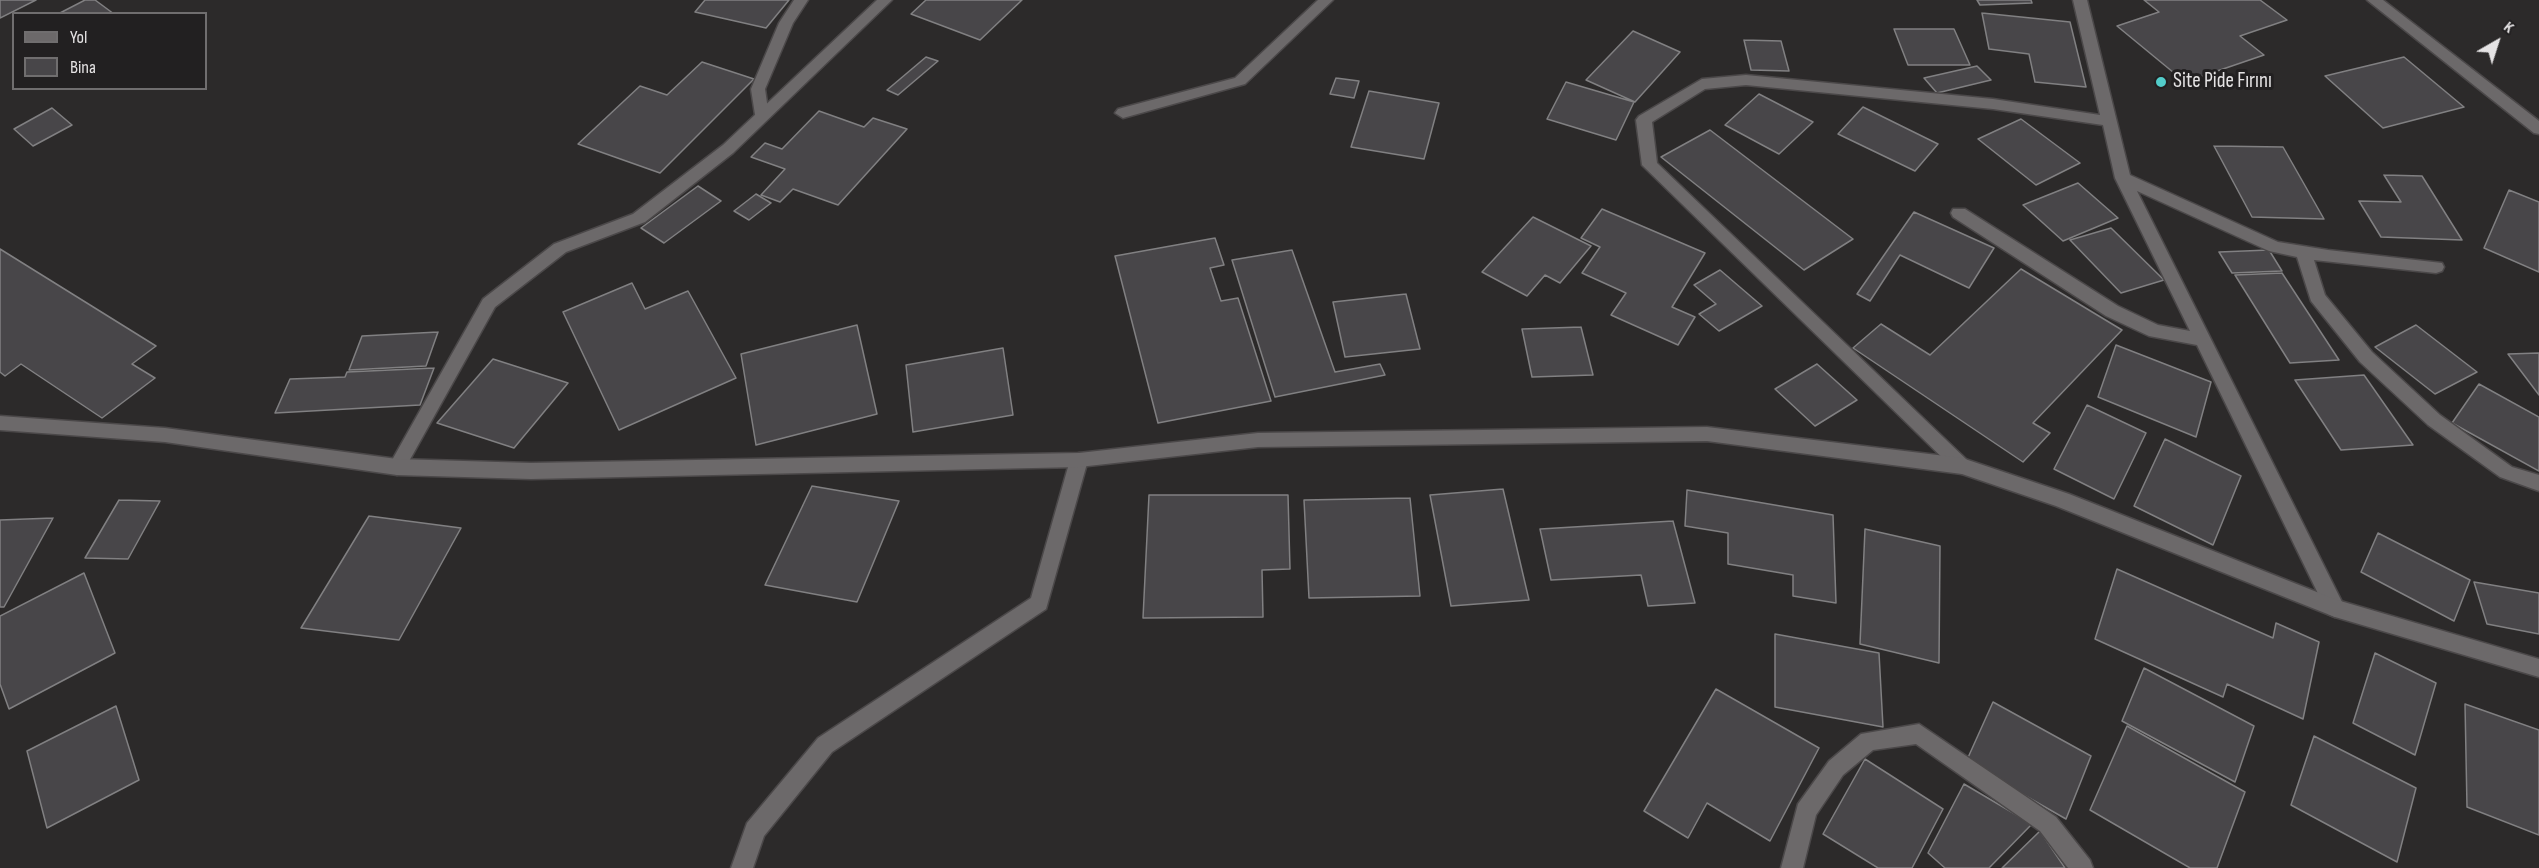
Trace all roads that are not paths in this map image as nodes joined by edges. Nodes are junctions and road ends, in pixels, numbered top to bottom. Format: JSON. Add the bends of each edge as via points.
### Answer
{"nodes":[{"id":1,"x":801,"y":0,"type":"edge"},
{"id":2,"x":885,"y":0,"type":"edge"},
{"id":3,"x":1326,"y":0,"type":"edge"},
{"id":4,"x":2080,"y":0,"type":"edge"},
{"id":5,"x":2374,"y":0,"type":"edge"},
{"id":6,"x":1123,"y":113,"type":"dead end"},
{"id":7,"x":761,"y":117,"type":"junction"},
{"id":8,"x":2109,"y":121,"type":"junction"},
{"id":9,"x":2539,"y":129,"type":"edge"},
{"id":10,"x":2123,"y":178,"type":"junction"},
{"id":11,"x":1959,"y":213,"type":"dead end"},
{"id":12,"x":2304,"y":252,"type":"junction"},
{"id":13,"x":2436,"y":267,"type":"dead end"},
{"id":14,"x":2203,"y":340,"type":"junction"},
{"id":15,"x":0,"y":423,"type":"edge"},
{"id":16,"x":1079,"y":460,"type":"junction"},
{"id":17,"x":1962,"y":466,"type":"junction"},
{"id":18,"x":397,"y":467,"type":"junction"},
{"id":19,"x":2539,"y":483,"type":"edge"},
{"id":20,"x":2335,"y":608,"type":"junction"},
{"id":21,"x":2539,"y":668,"type":"edge"},
{"id":22,"x":742,"y":868,"type":"edge"},
{"id":23,"x":1792,"y":868,"type":"edge"},
{"id":24,"x":2082,"y":868,"type":"edge"}],
"edges":[{"from":1,"to":7,"type":"street","via":[[786,23],[758,89]]},
{"from":2,"to":7,"type":"street"},
{"from":3,"to":6,"type":"street","via":[[1240,81]]},
{"from":4,"to":8,"type":"street"},
{"from":5,"to":9,"type":"street"},
{"from":7,"to":18,"type":"street","via":[[728,149],[639,218],[560,248],[489,303]]},
{"from":8,"to":10,"type":"street"},
{"from":8,"to":17,"type":"street","via":[[1993,104],[1746,80],[1702,84],[1644,120],[1650,165]]},
{"from":10,"to":12,"type":"street","via":[[2275,247]]},
{"from":10,"to":14,"type":"street"},
{"from":11,"to":14,"type":"street","via":[[2112,310],[2155,331]]},
{"from":12,"to":13,"type":"street"},
{"from":12,"to":19,"type":"street","via":[[2317,297],[2366,357],[2443,427],[2506,472]]},
{"from":14,"to":20,"type":"street"},
{"from":15,"to":18,"type":"street","via":[[165,435]]},
{"from":16,"to":17,"type":"street","via":[[1258,440],[1707,434]]},
{"from":16,"to":18,"type":"street","via":[[531,471]]},
{"from":16,"to":22,"type":"street","via":[[1039,603],[825,745],[755,830]]},
{"from":17,"to":20,"type":"street","via":[[2062,500]]},
{"from":20,"to":21,"type":"street"},
{"from":23,"to":24,"type":"street","via":[[1806,811],[1836,768],[1868,741],[1918,734],[2048,824]]}]}
